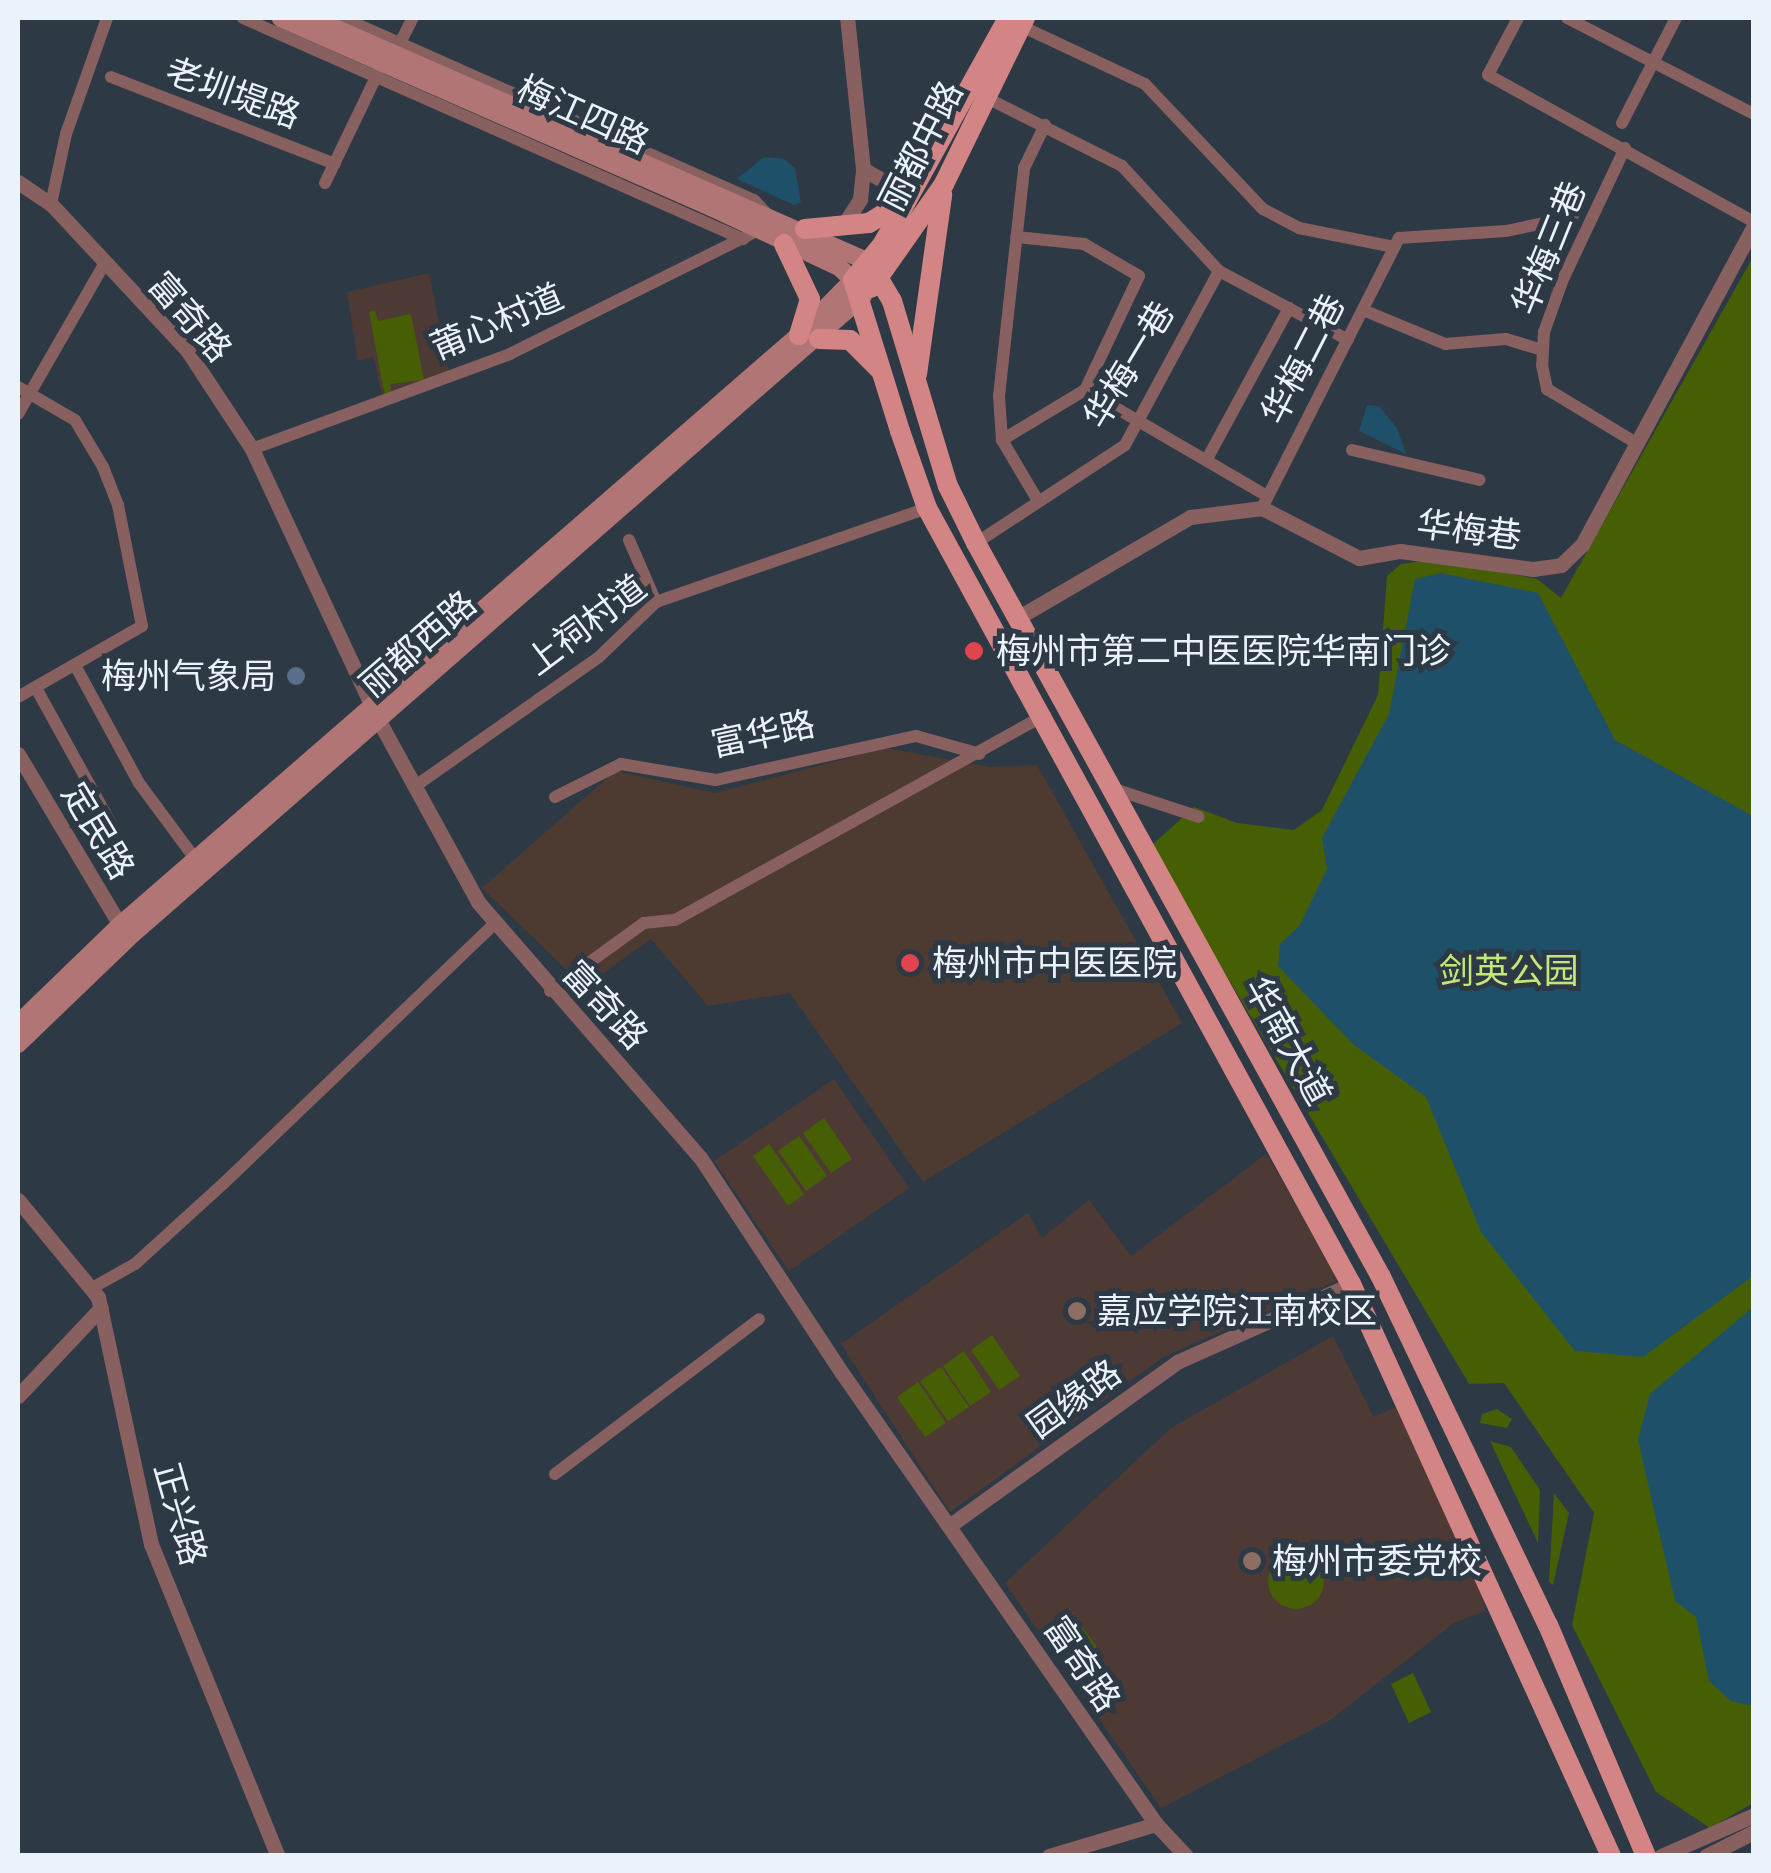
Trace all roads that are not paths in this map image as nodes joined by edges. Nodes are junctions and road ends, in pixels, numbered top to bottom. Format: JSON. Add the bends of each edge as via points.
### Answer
{"nodes":[{"id":1,"x":107,"y":18,"type":"edge"},
{"id":2,"x":243,"y":18,"type":"edge"},
{"id":3,"x":282,"y":18,"type":"edge"},
{"id":4,"x":312,"y":18,"type":"edge"},
{"id":5,"x":344,"y":18,"type":"edge"},
{"id":6,"x":413,"y":18,"type":"edge"},
{"id":7,"x":847,"y":18,"type":"edge"},
{"id":8,"x":1518,"y":18,"type":"edge"},
{"id":9,"x":1567,"y":18,"type":"edge"},
{"id":10,"x":1676,"y":18,"type":"edge"},
{"id":11,"x":1018,"y":20,"type":"edge"},
{"id":12,"x":392,"y":52,"type":"junction"},
{"id":13,"x":1652,"y":62,"type":"junction"},
{"id":14,"x":110,"y":77,"type":"dead end"},
{"id":15,"x":983,"y":96,"type":"junction"},
{"id":16,"x":1754,"y":114,"type":"edge"},
{"id":17,"x":1622,"y":123,"type":"dead end"},
{"id":18,"x":1044,"y":126,"type":"junction"},
{"id":19,"x":1624,"y":148,"type":"junction"},
{"id":20,"x":334,"y":164,"type":"junction"},
{"id":21,"x":864,"y":169,"type":"junction"},
{"id":22,"x":18,"y":182,"type":"edge"},
{"id":23,"x":325,"y":183,"type":"dead end"},
{"id":24,"x":944,"y":184,"type":"junction"},
{"id":25,"x":916,"y":185,"type":"junction"},
{"id":26,"x":50,"y":204,"type":"junction"},
{"id":27,"x":1573,"y":217,"type":"dead end"},
{"id":28,"x":844,"y":224,"type":"junction"},
{"id":29,"x":1754,"y":224,"type":"edge"},
{"id":30,"x":805,"y":229,"type":"junction"},
{"id":31,"x":757,"y":230,"type":"junction"},
{"id":32,"x":1016,"y":237,"type":"junction"},
{"id":33,"x":1396,"y":242,"type":"junction"},
{"id":34,"x":784,"y":244,"type":"junction"},
{"id":35,"x":102,"y":266,"type":"junction"},
{"id":36,"x":874,"y":271,"type":"junction"},
{"id":37,"x":1219,"y":271,"type":"junction"},
{"id":38,"x":858,"y":288,"type":"junction"},
{"id":39,"x":1289,"y":308,"type":"junction"},
{"id":40,"x":1363,"y":310,"type":"junction"},
{"id":41,"x":809,"y":337,"type":"junction"},
{"id":42,"x":1348,"y":340,"type":"junction"},
{"id":43,"x":1542,"y":350,"type":"junction"},
{"id":44,"x":886,"y":381,"type":"junction"},
{"id":45,"x":916,"y":386,"type":"junction"},
{"id":46,"x":23,"y":389,"type":"edge"},
{"id":47,"x":1085,"y":390,"type":"junction"},
{"id":48,"x":18,"y":414,"type":"edge"},
{"id":49,"x":1136,"y":421,"type":"junction"},
{"id":50,"x":1002,"y":440,"type":"junction"},
{"id":51,"x":1636,"y":443,"type":"junction"},
{"id":52,"x":252,"y":448,"type":"junction"},
{"id":53,"x":1352,"y":450,"type":"dead end"},
{"id":54,"x":1208,"y":459,"type":"junction"},
{"id":55,"x":1480,"y":480,"type":"dead end"},
{"id":56,"x":1037,"y":498,"type":"dead end"},
{"id":57,"x":1265,"y":502,"type":"junction"},
{"id":58,"x":928,"y":508,"type":"junction"},
{"id":59,"x":628,"y":540,"type":"dead end"},
{"id":60,"x":976,"y":543,"type":"junction"},
{"id":61,"x":656,"y":602,"type":"junction"},
{"id":62,"x":1019,"y":617,"type":"junction"},
{"id":63,"x":76,"y":667,"type":"junction"},
{"id":64,"x":36,"y":688,"type":"junction"},
{"id":65,"x":18,"y":697,"type":"edge"},
{"id":66,"x":376,"y":713,"type":"junction"},
{"id":67,"x":1045,"y":716,"type":"junction"},
{"id":68,"x":18,"y":754,"type":"edge"},
{"id":69,"x":988,"y":756,"type":"dead end"},
{"id":70,"x":1100,"y":764,"type":"junction"},
{"id":71,"x":1078,"y":778,"type":"junction"},
{"id":72,"x":414,"y":786,"type":"junction"},
{"id":73,"x":1114,"y":789,"type":"junction"},
{"id":74,"x":555,"y":797,"type":"dead end"},
{"id":75,"x":1198,"y":818,"type":"dead end"},
{"id":76,"x":111,"y":824,"type":"dead end"},
{"id":77,"x":196,"y":860,"type":"junction"},
{"id":78,"x":495,"y":923,"type":"junction"},
{"id":79,"x":124,"y":932,"type":"junction"},
{"id":80,"x":550,"y":991,"type":"junction"},
{"id":81,"x":18,"y":1024,"type":"edge"},
{"id":82,"x":18,"y":1044,"type":"edge"},
{"id":83,"x":18,"y":1200,"type":"edge"},
{"id":84,"x":1351,"y":1284,"type":"junction"},
{"id":85,"x":92,"y":1288,"type":"junction"},
{"id":86,"x":101,"y":1308,"type":"junction"},
{"id":87,"x":759,"y":1318,"type":"dead end"},
{"id":88,"x":18,"y":1396,"type":"edge"},
{"id":89,"x":555,"y":1474,"type":"dead end"},
{"id":90,"x":949,"y":1526,"type":"junction"},
{"id":91,"x":1754,"y":1815,"type":"edge"},
{"id":92,"x":1156,"y":1824,"type":"junction"},
{"id":93,"x":1754,"y":1832,"type":"edge"},
{"id":94,"x":278,"y":1856,"type":"edge"},
{"id":95,"x":1048,"y":1856,"type":"edge"},
{"id":96,"x":1186,"y":1856,"type":"edge"},
{"id":97,"x":1612,"y":1856,"type":"edge"},
{"id":98,"x":1646,"y":1856,"type":"edge"},
{"id":99,"x":1661,"y":1856,"type":"edge"},
{"id":100,"x":1706,"y":1856,"type":"edge"}],
"edges":[{"from":1,"to":26,"type":"street","via":[[66,134]]},
{"from":2,"to":31,"type":"street"},
{"from":3,"to":31,"type":"main road","name":"梅江四路"},
{"from":4,"to":12,"type":"main road","name":"梅江四路"},
{"from":5,"to":31,"type":"street","via":[[754,200]]},
{"from":6,"to":12,"type":"street"},
{"from":7,"to":21,"type":"street"},
{"from":8,"to":19,"type":"street","via":[[1488,75]]},
{"from":9,"to":13,"type":"street"},
{"from":10,"to":13,"type":"street"},
{"from":11,"to":15,"type":"main road","name":"丽都中路"},
{"from":11,"to":25,"type":"main road","name":"丽都中路"},
{"from":11,"to":33,"type":"street","via":[[1145,84],[1263,209],[1299,228]]},
{"from":12,"to":20,"type":"street"},
{"from":12,"to":31,"type":"main road","name":"梅江四路"},
{"from":13,"to":16,"type":"street"},
{"from":13,"to":17,"type":"street"},
{"from":14,"to":20,"type":"street","name":"老圳堤路"},
{"from":15,"to":18,"type":"street"},
{"from":15,"to":24,"type":"main road","name":"丽都中路"},
{"from":18,"to":32,"type":"street","via":[[1024,168]]},
{"from":18,"to":37,"type":"street","via":[[1122,166]]},
{"from":19,"to":29,"type":"street"},
{"from":19,"to":43,"type":"street","name":"华梅三巷","via":[[1563,279]]},
{"from":20,"to":23,"type":"street"},
{"from":21,"to":25,"type":"street","via":[[893,186]]},
{"from":21,"to":28,"type":"street","via":[[860,199]]},
{"from":22,"to":26,"type":"street","name":"富奇路"},
{"from":24,"to":36,"type":"main road","name":"丽都中路"},
{"from":24,"to":45,"type":"main road"},
{"from":25,"to":28,"type":"main road","via":[[886,217]]},
{"from":25,"to":36,"type":"main road","name":"丽都中路"},
{"from":26,"to":35,"type":"street","name":"富奇路"},
{"from":27,"to":33,"type":"street"},
{"from":28,"to":30,"type":"main road"},
{"from":29,"to":51,"type":"street","name":"华梅巷"},
{"from":30,"to":31,"type":"main road","name":"梅江四路"},
{"from":30,"to":36,"type":"main road","name":"梅江四路"},
{"from":31,"to":34,"type":"main road","name":"梅江四路"},
{"from":31,"to":52,"type":"street","name":"莆心村道","via":[[510,354]]},
{"from":32,"to":47,"type":"street","via":[[1084,244],[1139,276]]},
{"from":32,"to":50,"type":"street","via":[[999,396]]},
{"from":33,"to":40,"type":"street","name":"华梅二巷"},
{"from":34,"to":38,"type":"main road","name":"梅江四路"},
{"from":34,"to":41,"type":"main road","via":[[810,299]]},
{"from":35,"to":46,"type":"street"},
{"from":35,"to":52,"type":"street","name":"富奇路","via":[[186,350]]},
{"from":36,"to":38,"type":"main road","name":"丽都中路"},
{"from":36,"to":45,"type":"main road","name":"华南大道"},
{"from":37,"to":39,"type":"street"},
{"from":37,"to":49,"type":"street","name":"华梅一巷"},
{"from":38,"to":41,"type":"main road","name":"丽都西路"},
{"from":38,"to":44,"type":"main road","name":"华南大道"},
{"from":39,"to":42,"type":"street"},
{"from":39,"to":54,"type":"street"},
{"from":40,"to":42,"type":"street","name":"华梅二巷"},
{"from":40,"to":43,"type":"street","via":[[1445,344],[1506,339]]},
{"from":41,"to":44,"type":"main road","via":[[850,340]]},
{"from":41,"to":66,"type":"main road","name":"丽都西路"},
{"from":42,"to":57,"type":"street","name":"华梅二巷"},
{"from":43,"to":51,"type":"street","name":"华梅三巷","via":[[1546,389]]},
{"from":44,"to":58,"type":"main road","name":"华南大道"},
{"from":45,"to":60,"type":"main road","name":"华南大道","via":[[948,486]]},
{"from":46,"to":48,"type":"street"},
{"from":46,"to":63,"type":"street","via":[[76,420],[103,466],[118,504],[142,626]]},
{"from":47,"to":49,"type":"street"},
{"from":47,"to":50,"type":"street"},
{"from":49,"to":54,"type":"street"},
{"from":49,"to":60,"type":"street","name":"华梅一巷","via":[[1125,445]]},
{"from":50,"to":56,"type":"street"},
{"from":51,"to":57,"type":"street","name":"华梅巷","via":[[1582,546],[1560,565],[1533,568],[1400,551],[1359,558]]},
{"from":52,"to":66,"type":"street","name":"富奇路"},
{"from":53,"to":55,"type":"street"},
{"from":54,"to":57,"type":"street"},
{"from":57,"to":62,"type":"street","via":[[1190,517]]},
{"from":58,"to":61,"type":"street","name":"上祠村道"},
{"from":58,"to":67,"type":"main road","name":"华南大道"},
{"from":59,"to":61,"type":"street"},
{"from":60,"to":62,"type":"main road","name":"华南大道"},
{"from":61,"to":72,"type":"street","name":"上祠村道","via":[[599,657]]},
{"from":62,"to":70,"type":"main road","name":"华南大道"},
{"from":63,"to":64,"type":"street"},
{"from":63,"to":77,"type":"street","via":[[139,783]]},
{"from":64,"to":65,"type":"street"},
{"from":64,"to":76,"type":"street"},
{"from":66,"to":72,"type":"street","name":"富奇路"},
{"from":66,"to":77,"type":"main road","name":"丽都西路"},
{"from":66,"to":79,"type":"main road","name":"丽都西路"},
{"from":67,"to":71,"type":"main road","name":"华南大道"},
{"from":67,"to":80,"type":"street","via":[[674,920],[644,923]]},
{"from":68,"to":79,"type":"street","name":"定民路"},
{"from":69,"to":74,"type":"street","name":"富华路","via":[[916,736],[716,780],[621,764]]},
{"from":70,"to":71,"type":"main road"},
{"from":70,"to":73,"type":"main road","name":"华南大道"},
{"from":71,"to":84,"type":"main road","name":"华南大道"},
{"from":72,"to":78,"type":"street","name":"富奇路"},
{"from":73,"to":75,"type":"street"},
{"from":73,"to":98,"type":"main road","name":"华南大道","via":[[1381,1276],[1548,1625]]},
{"from":77,"to":79,"type":"main road","name":"丽都西路"},
{"from":78,"to":80,"type":"street","name":"富奇路"},
{"from":78,"to":85,"type":"street","via":[[135,1264]]},
{"from":79,"to":81,"type":"main road","name":"丽都西路"},
{"from":79,"to":82,"type":"main road","name":"丽都西路"},
{"from":80,"to":90,"type":"street","name":"富奇路","via":[[700,1157]]},
{"from":83,"to":85,"type":"street","name":"正兴路"},
{"from":84,"to":90,"type":"street","name":"园缘路","via":[[1177,1362]]},
{"from":84,"to":97,"type":"main road","name":"华南大道"},
{"from":85,"to":86,"type":"street","name":"正兴路"},
{"from":86,"to":88,"type":"street"},
{"from":86,"to":94,"type":"street","name":"正兴路","via":[[151,1544]]},
{"from":87,"to":89,"type":"street"},
{"from":90,"to":92,"type":"street","name":"富奇路"},
{"from":91,"to":99,"type":"street"},
{"from":92,"to":95,"type":"street"},
{"from":92,"to":96,"type":"street","name":"富奇路"},
{"from":93,"to":100,"type":"street"}]}
